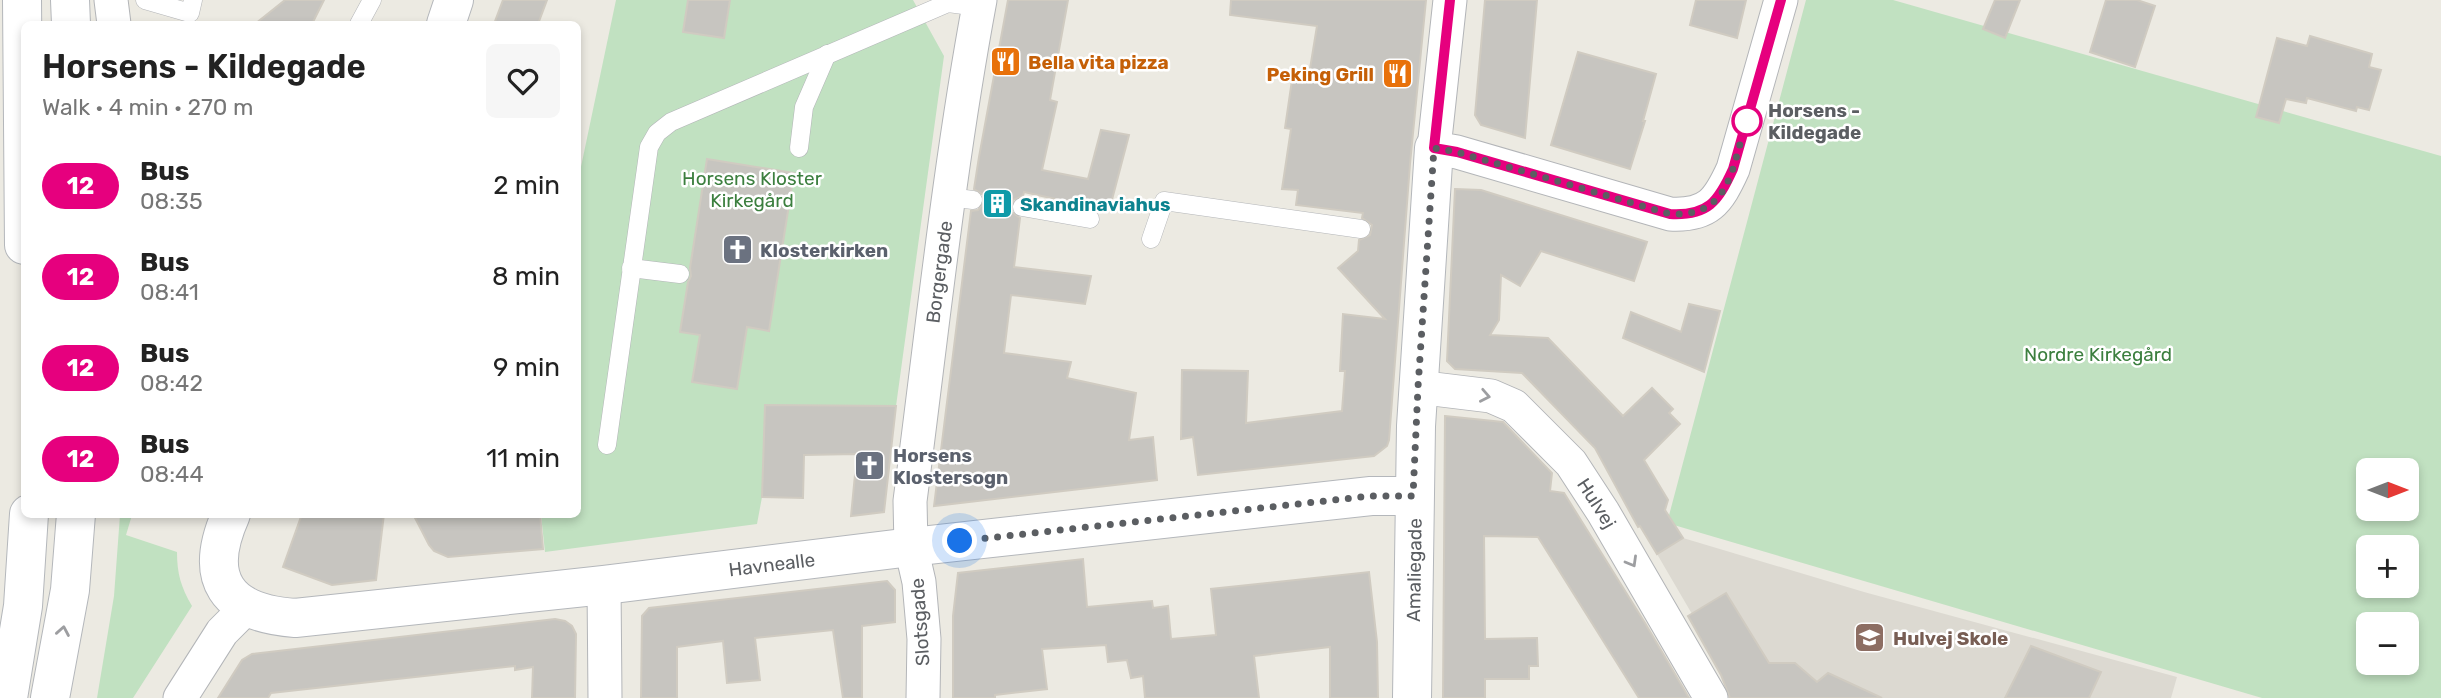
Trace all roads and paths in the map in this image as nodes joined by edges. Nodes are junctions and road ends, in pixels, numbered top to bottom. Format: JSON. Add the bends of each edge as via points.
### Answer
{"nodes":[{"id":1,"x":22,"y":0,"type":"edge"},
{"id":2,"x":70,"y":0,"type":"edge"},
{"id":3,"x":111,"y":0,"type":"edge"},
{"id":4,"x":145,"y":0,"type":"edge"},
{"id":5,"x":193,"y":0,"type":"edge"},
{"id":6,"x":372,"y":0,"type":"edge"},
{"id":7,"x":454,"y":0,"type":"edge"},
{"id":8,"x":1450,"y":0,"type":"edge"},
{"id":9,"x":1781,"y":0,"type":"edge"},
{"id":10,"x":980,"y":4,"type":"edge"},
{"id":11,"x":23,"y":21,"type":"edge"},
{"id":12,"x":71,"y":21,"type":"edge"},
{"id":13,"x":114,"y":21,"type":"edge"},
{"id":14,"x":361,"y":21,"type":"edge"},
{"id":15,"x":447,"y":21,"type":"edge"},
{"id":16,"x":827,"y":54,"type":"junction"},
{"id":17,"x":0,"y":64,"type":"edge"},
{"id":18,"x":21,"y":78,"type":"edge"},
{"id":19,"x":0,"y":126,"type":"edge"},
{"id":20,"x":21,"y":136,"type":"edge"},
{"id":21,"x":799,"y":148,"type":"dead end"},
{"id":22,"x":1434,"y":148,"type":"junction"},
{"id":23,"x":1022,"y":207,"type":"dead end"},
{"id":24,"x":1090,"y":219,"type":"dead end"},
{"id":25,"x":1361,"y":229,"type":"dead end"},
{"id":26,"x":1151,"y":239,"type":"dead end"},
{"id":27,"x":631,"y":268,"type":"junction"},
{"id":28,"x":680,"y":274,"type":"dead end"},
{"id":29,"x":1418,"y":387,"type":"junction"},
{"id":30,"x":607,"y":445,"type":"dead end"},
{"id":31,"x":1413,"y":496,"type":"junction"},
{"id":32,"x":29,"y":518,"type":"edge"},
{"id":33,"x":76,"y":518,"type":"edge"},
{"id":34,"x":230,"y":518,"type":"edge"},
{"id":35,"x":911,"y":547,"type":"junction"},
{"id":36,"x":604,"y":584,"type":"junction"},
{"id":37,"x":246,"y":608,"type":"junction"},
{"id":38,"x":7,"y":678,"type":"edge"},
{"id":39,"x":50,"y":698,"type":"edge"},
{"id":40,"x":180,"y":698,"type":"edge"},
{"id":41,"x":605,"y":698,"type":"edge"},
{"id":42,"x":923,"y":698,"type":"edge"},
{"id":43,"x":1412,"y":698,"type":"edge"},
{"id":44,"x":1711,"y":698,"type":"edge"}],
"edges":[{"from":1,"to":11,"type":"street"},
{"from":2,"to":12,"type":"street"},
{"from":3,"to":13,"type":"street"},
{"from":4,"to":5,"type":"lane","via":[[190,13]]},
{"from":6,"to":14,"type":"lane"},
{"from":7,"to":15,"type":"street"},
{"from":8,"to":22,"type":"street"},
{"from":9,"to":22,"type":"street","via":[[1733,169],[1723,192],[1707,209],[1689,215],[1670,214]]},
{"from":10,"to":16,"type":"lane","via":[[948,3]]},
{"from":10,"to":35,"type":"street","name":"Borgergade","via":[[964,83],[960,198],[910,501]]},
{"from":16,"to":21,"type":"lane","via":[[804,107]]},
{"from":16,"to":27,"type":"lane","via":[[671,122],[657,133],[649,147]]},
{"from":17,"to":18,"type":"street"},
{"from":19,"to":20,"type":"street"},
{"from":22,"to":29,"type":"street","name":"Amaliegade","via":[[1421,235]]},
{"from":23,"to":24,"type":"lane"},
{"from":25,"to":26,"type":"lane","via":[[1164,201]]},
{"from":27,"to":28,"type":"lane"},
{"from":27,"to":30,"type":"lane"},
{"from":29,"to":31,"type":"street","name":"Amaliegade"},
{"from":29,"to":44,"type":"street","name":"Hulvej","one_way":true,"via":[[1491,396],[1514,405],[1570,463]]},
{"from":31,"to":35,"type":"street","name":"Havnealle","via":[[1371,496]]},
{"from":31,"to":43,"type":"street","name":"Amaliegade"},
{"from":32,"to":38,"type":"street","via":[[23,606]]},
{"from":39,"to":33,"type":"street","one_way":true,"via":[[70,590]]},
{"from":34,"to":37,"type":"street","via":[[220,547],[219,569],[226,590]]},
{"from":35,"to":36,"type":"street","name":"Havnealle"},
{"from":35,"to":42,"type":"street","name":"Slotsgade","via":[[924,639]]},
{"from":36,"to":37,"type":"street","name":"Havnealle","via":[[295,618]]},
{"from":36,"to":41,"type":"street"},
{"from":37,"to":40,"type":"street","via":[[222,632]]}]}
